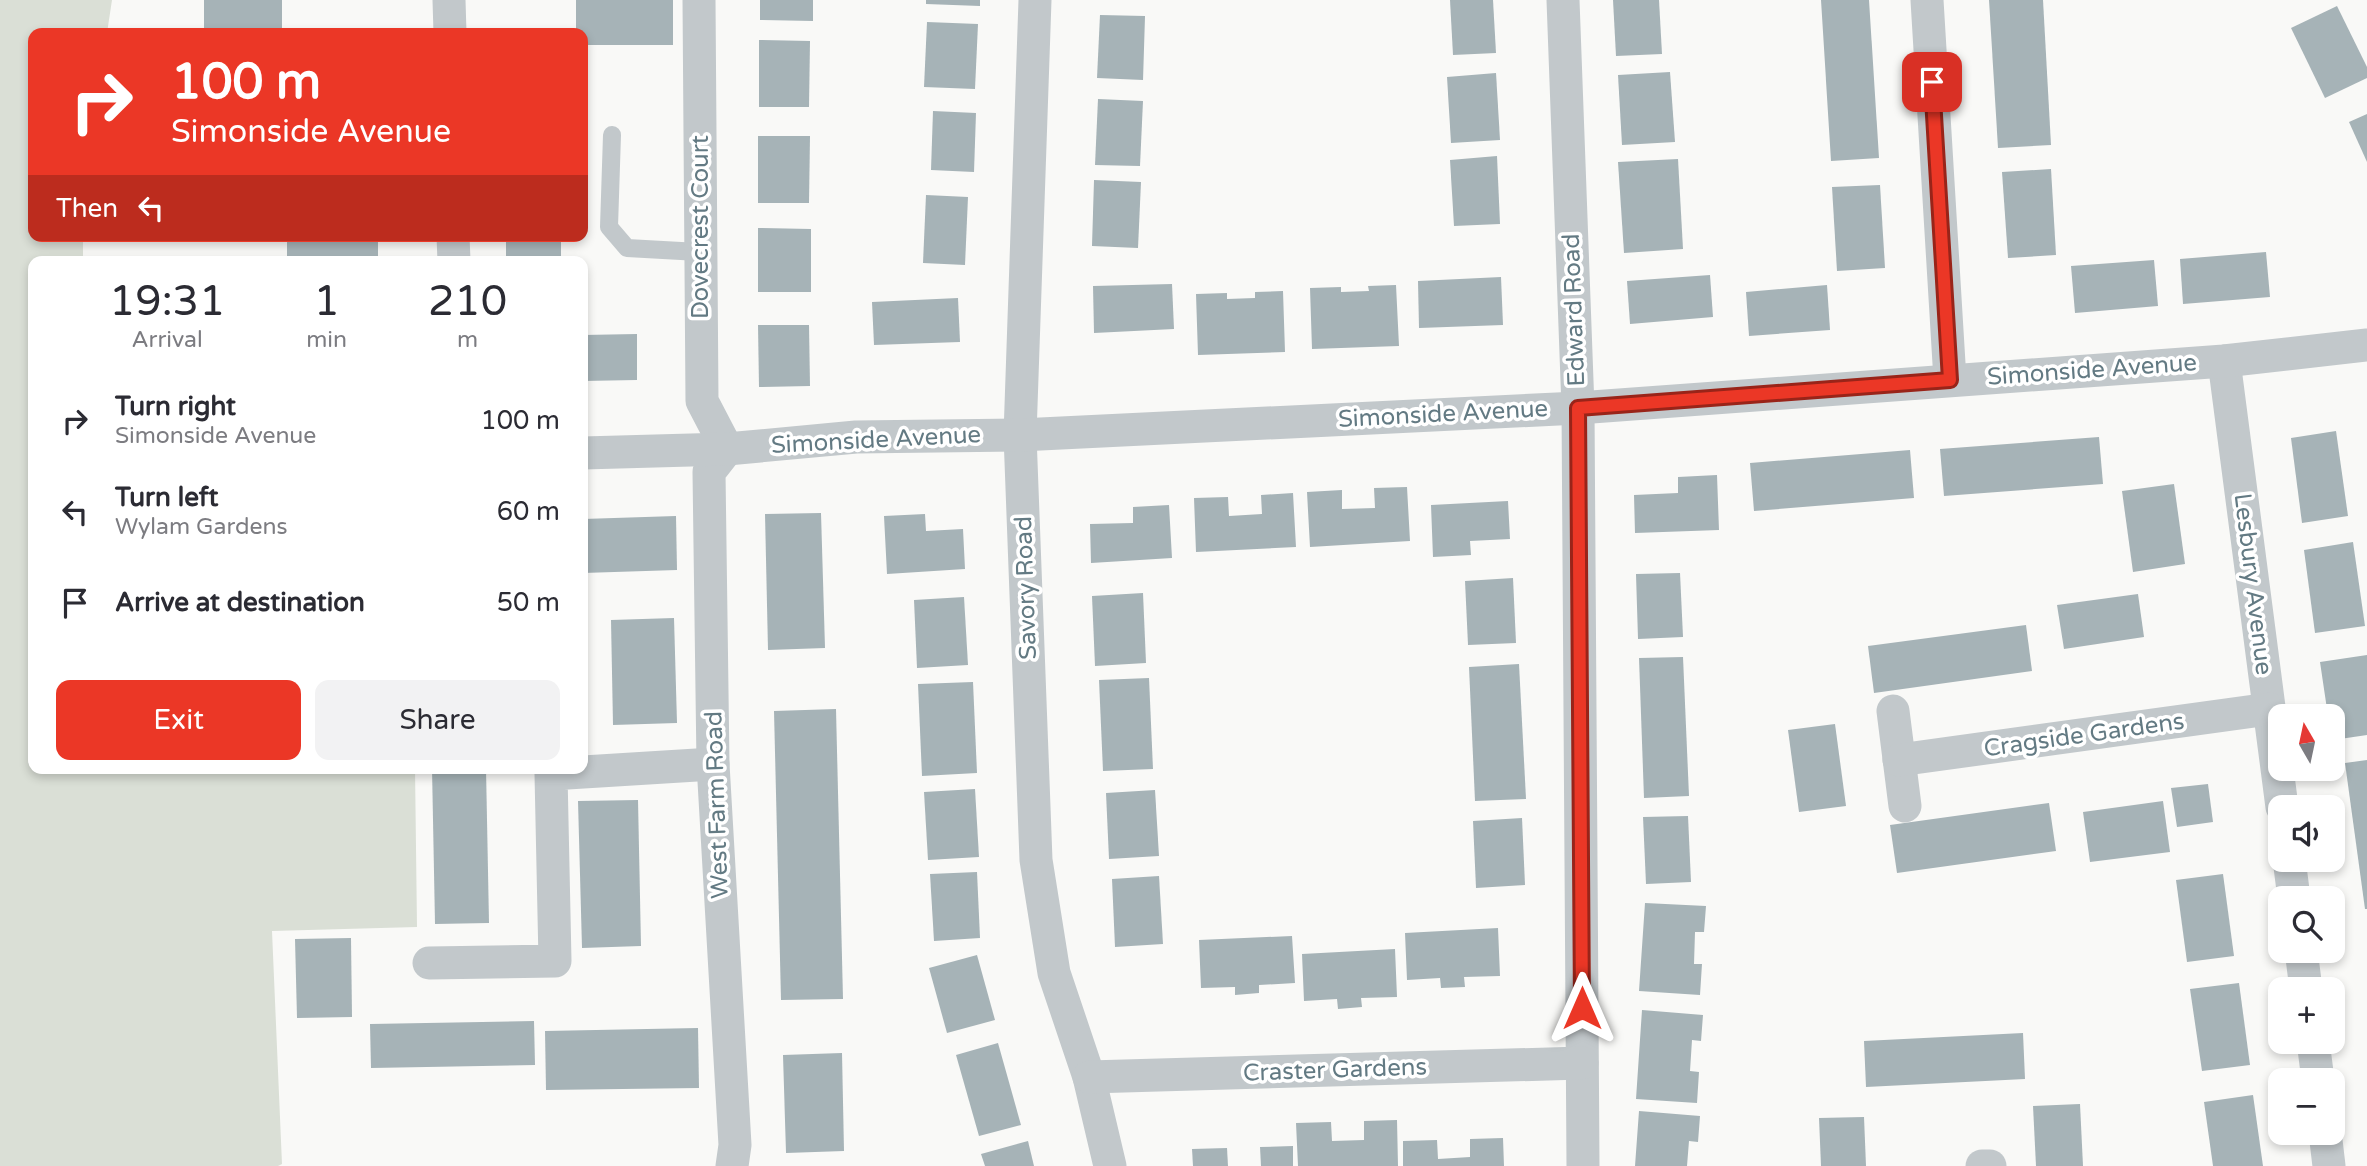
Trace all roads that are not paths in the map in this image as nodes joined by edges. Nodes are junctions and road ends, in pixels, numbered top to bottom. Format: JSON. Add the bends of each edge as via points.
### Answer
{"nodes":[{"id":1,"x":449,"y":0,"type":"edge"},
{"id":2,"x":699,"y":0,"type":"edge"},
{"id":3,"x":1035,"y":0,"type":"edge"},
{"id":4,"x":1563,"y":0,"type":"edge"},
{"id":5,"x":1927,"y":0,"type":"edge"},
{"id":6,"x":450,"y":28,"type":"edge"},
{"id":7,"x":612,"y":135,"type":"dead end"},
{"id":8,"x":699,"y":252,"type":"junction"},
{"id":9,"x":2367,"y":345,"type":"edge"},
{"id":10,"x":2224,"y":361,"type":"junction"},
{"id":11,"x":1950,"y":380,"type":"junction"},
{"id":12,"x":1578,"y":408,"type":"junction"},
{"id":13,"x":1020,"y":435,"type":"junction"},
{"id":14,"x":727,"y":449,"type":"junction"},
{"id":15,"x":588,"y":453,"type":"edge"},
{"id":16,"x":2268,"y":704,"type":"edge"},
{"id":17,"x":2268,"y":709,"type":"edge"},
{"id":18,"x":1893,"y":711,"type":"dead end"},
{"id":19,"x":1899,"y":760,"type":"junction"},
{"id":20,"x":713,"y":764,"type":"junction"},
{"id":21,"x":588,"y":772,"type":"edge"},
{"id":22,"x":551,"y":774,"type":"edge"},
{"id":23,"x":1905,"y":806,"type":"dead end"},
{"id":24,"x":429,"y":963,"type":"dead end"},
{"id":25,"x":1582,"y":1063,"type":"junction"},
{"id":26,"x":1089,"y":1077,"type":"junction"},
{"id":27,"x":2327,"y":1145,"type":"edge"},
{"id":28,"x":732,"y":1166,"type":"edge"},
{"id":29,"x":1110,"y":1166,"type":"edge"},
{"id":30,"x":1583,"y":1166,"type":"edge"},
{"id":31,"x":1982,"y":1166,"type":"edge"},
{"id":32,"x":1990,"y":1166,"type":"edge"},
{"id":33,"x":2329,"y":1166,"type":"edge"}],
"edges":[{"from":1,"to":6,"type":"street"},
{"from":2,"to":8,"type":"street","name":"Dovecrest Court"},
{"from":3,"to":13,"type":"street","name":"Savory Road"},
{"from":4,"to":12,"type":"street","name":"Edward Road"},
{"from":5,"to":11,"type":"street"},
{"from":7,"to":8,"type":"lane","via":[[609,228],[627,248]]},
{"from":8,"to":14,"type":"street","name":"Dovecrest Court","via":[[702,401]]},
{"from":9,"to":10,"type":"street","name":"Simonside Avenue"},
{"from":10,"to":11,"type":"street","name":"Simonside Avenue"},
{"from":10,"to":16,"type":"street","name":"Lesbury Avenue"},
{"from":11,"to":12,"type":"street","name":"Simonside Avenue"},
{"from":12,"to":13,"type":"street","name":"Simonside Avenue"},
{"from":12,"to":25,"type":"street","name":"Edward Road"},
{"from":13,"to":14,"type":"street","name":"Simonside Avenue","via":[[856,437]]},
{"from":13,"to":26,"type":"street","name":"Savory Road","via":[[1037,859],[1054,973]]},
{"from":14,"to":15,"type":"street","name":"Simonside Avenue"},
{"from":14,"to":20,"type":"street","name":"West Farm Road","via":[[709,472]]},
{"from":17,"to":19,"type":"street","name":"Cragside Gardens"},
{"from":18,"to":19,"type":"street"},
{"from":19,"to":23,"type":"street"},
{"from":20,"to":21,"type":"street"},
{"from":20,"to":28,"type":"street","name":"West Farm Road","via":[[735,1144]]},
{"from":22,"to":24,"type":"street","via":[[555,961]]},
{"from":25,"to":26,"type":"street","name":"Craster Gardens"},
{"from":25,"to":30,"type":"street","name":"Edward Road"},
{"from":26,"to":29,"type":"street","name":"Savory Road"},
{"from":27,"to":33,"type":"street"},
{"from":31,"to":32,"type":"street"}]}
